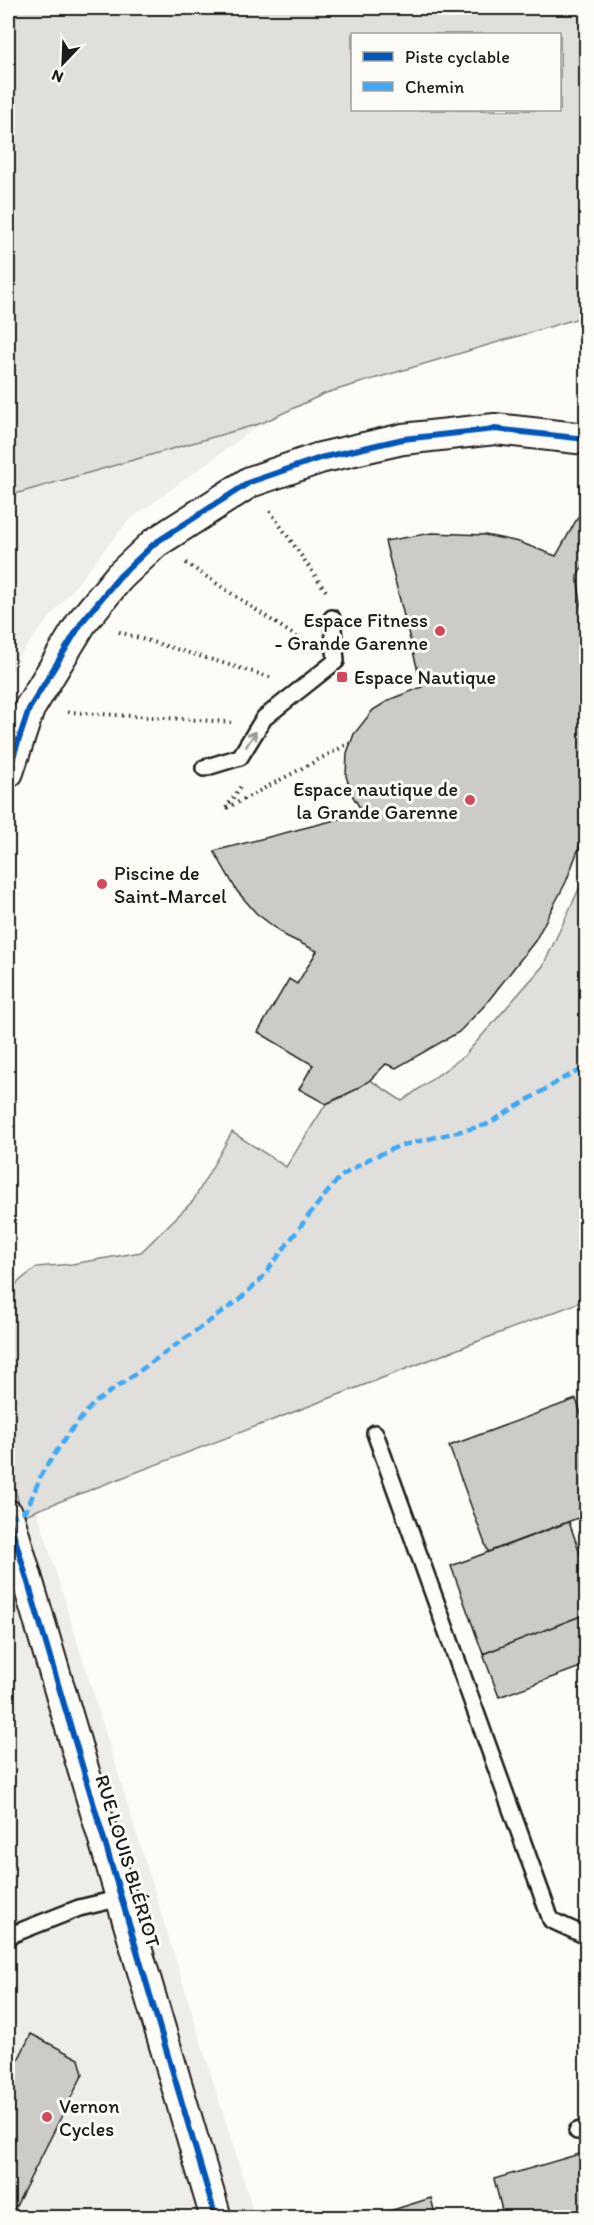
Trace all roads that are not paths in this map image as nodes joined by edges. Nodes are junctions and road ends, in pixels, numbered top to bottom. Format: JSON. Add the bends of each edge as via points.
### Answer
{"nodes":[{"id":1,"x":586,"y":439,"type":"edge"},
{"id":2,"x":332,"y":618,"type":"dead end"},
{"id":3,"x":204,"y":768,"type":"dead end"},
{"id":4,"x":8,"y":772,"type":"edge"},
{"id":5,"x":375,"y":1433,"type":"dead end"},
{"id":6,"x":8,"y":1515,"type":"edge"},
{"id":7,"x":121,"y":1898,"type":"junction"},
{"id":8,"x":8,"y":1936,"type":"edge"},
{"id":9,"x":586,"y":1936,"type":"edge"},
{"id":10,"x":216,"y":2217,"type":"edge"}],
"edges":[{"from":1,"to":4,"type":"street","via":[[495,429],[402,439],[320,458],[250,482],[155,543],[119,577],[82,622],[29,709]]},
{"from":3,"to":2,"type":"lane","one_way":true,"via":[[240,757],[264,718],[336,661]]},
{"from":5,"to":9,"type":"lane","via":[[551,1920]]},
{"from":6,"to":7,"type":"street","name":"RUE LOUIS BLÉRIOT"},
{"from":7,"to":8,"type":"lane","via":[[79,1908]]},
{"from":7,"to":10,"type":"street","name":"RUE LOUIS BLÉRIOT"}]}
